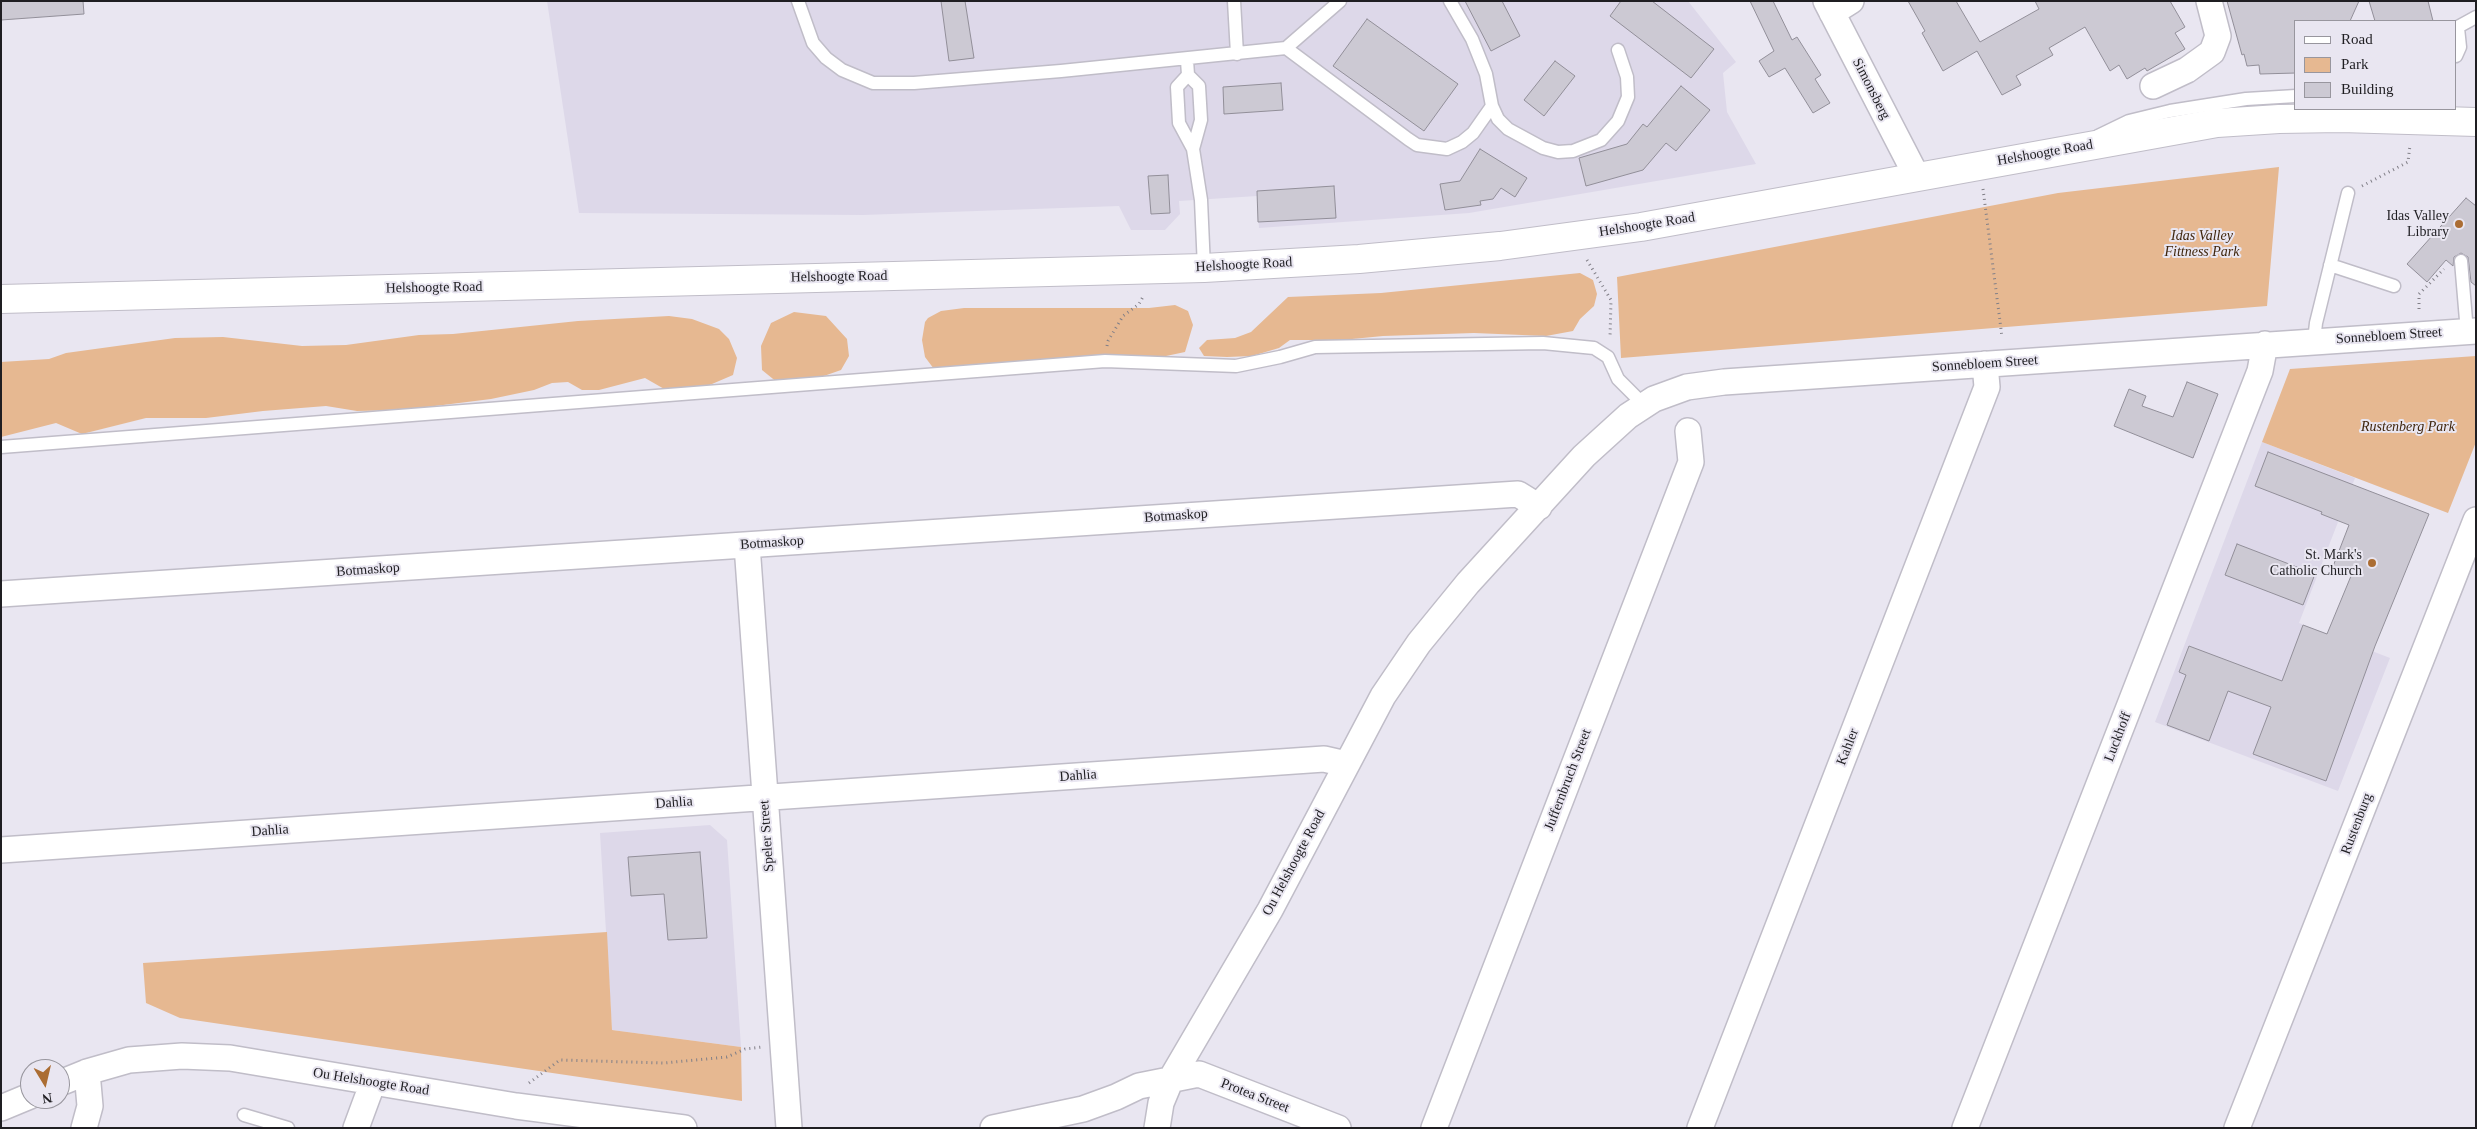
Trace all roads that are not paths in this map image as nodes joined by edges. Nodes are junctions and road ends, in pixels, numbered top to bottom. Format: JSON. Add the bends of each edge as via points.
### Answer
{"nodes":[{"id":1,"x":798,"y":1,"type":"edge"},
{"id":2,"x":1234,"y":1,"type":"edge"},
{"id":3,"x":1340,"y":1,"type":"edge"},
{"id":4,"x":1450,"y":1,"type":"edge"},
{"id":5,"x":2209,"y":1,"type":"edge"},
{"id":6,"x":1836,"y":5,"type":"edge"},
{"id":7,"x":2476,"y":17,"type":"edge"},
{"id":8,"x":2457,"y":28,"type":"edge"},
{"id":9,"x":1286,"y":48,"type":"junction"},
{"id":10,"x":1618,"y":50,"type":"dead end"},
{"id":11,"x":1237,"y":54,"type":"junction"},
{"id":12,"x":2457,"y":54,"type":"edge"},
{"id":13,"x":1187,"y":60,"type":"junction"},
{"id":14,"x":1188,"y":75,"type":"junction"},
{"id":15,"x":2153,"y":86,"type":"dead end"},
{"id":16,"x":2294,"y":96,"type":"edge"},
{"id":17,"x":1492,"y":106,"type":"junction"},
{"id":18,"x":2476,"y":122,"type":"edge"},
{"id":19,"x":2082,"y":147,"type":"junction"},
{"id":20,"x":1193,"y":149,"type":"junction"},
{"id":21,"x":1917,"y":177,"type":"junction"},
{"id":22,"x":2348,"y":193,"type":"road end"},
{"id":23,"x":2456,"y":262,"type":"road end"},
{"id":24,"x":2330,"y":265,"type":"junction"},
{"id":25,"x":1204,"y":268,"type":"junction"},
{"id":26,"x":2394,"y":286,"type":"dead end"},
{"id":27,"x":1,"y":299,"type":"edge"},
{"id":28,"x":2471,"y":331,"type":"edge"},
{"id":29,"x":2314,"y":341,"type":"junction"},
{"id":30,"x":2265,"y":344,"type":"junction"},
{"id":31,"x":1985,"y":364,"type":"junction"},
{"id":32,"x":1644,"y":405,"type":"junction"},
{"id":33,"x":1688,"y":431,"type":"dead end"},
{"id":34,"x":1,"y":447,"type":"edge"},
{"id":35,"x":1539,"y":507,"type":"junction"},
{"id":36,"x":2476,"y":520,"type":"edge"},
{"id":37,"x":747,"y":545,"type":"junction"},
{"id":38,"x":1,"y":594,"type":"edge"},
{"id":39,"x":1346,"y":764,"type":"junction"},
{"id":40,"x":764,"y":797,"type":"junction"},
{"id":41,"x":1,"y":850,"type":"edge"},
{"id":42,"x":86,"y":1072,"type":"junction"},
{"id":43,"x":70,"y":1079,"type":"edge"},
{"id":44,"x":1171,"y":1079,"type":"junction"},
{"id":45,"x":373,"y":1082,"type":"junction"},
{"id":46,"x":20,"y":1100,"type":"edge"},
{"id":47,"x":1,"y":1108,"type":"edge"},
{"id":48,"x":244,"y":1115,"type":"dead end"},
{"id":49,"x":622,"y":1124,"type":"edge"},
{"id":50,"x":84,"y":1128,"type":"edge"},
{"id":51,"x":288,"y":1128,"type":"edge"},
{"id":52,"x":356,"y":1128,"type":"edge"},
{"id":53,"x":684,"y":1128,"type":"edge"},
{"id":54,"x":789,"y":1128,"type":"edge"},
{"id":55,"x":993,"y":1128,"type":"edge"},
{"id":56,"x":1157,"y":1128,"type":"edge"},
{"id":57,"x":1338,"y":1128,"type":"edge"},
{"id":58,"x":1434,"y":1128,"type":"edge"},
{"id":59,"x":1700,"y":1128,"type":"edge"},
{"id":60,"x":1965,"y":1128,"type":"edge"},
{"id":61,"x":2237,"y":1128,"type":"edge"}],
"edges":[{"from":1,"to":13,"type":"lane","via":[[813,43],[826,58],[842,70],[873,83],[914,83]]},
{"from":2,"to":11,"type":"lane"},
{"from":3,"to":9,"type":"lane"},
{"from":4,"to":17,"type":"lane","via":[[1486,74]]},
{"from":5,"to":15,"type":"street","via":[[2218,36],[2212,52],[2187,70]]},
{"from":6,"to":21,"type":"street","name":"Simonsberg"},
{"from":7,"to":8,"type":"lane"},
{"from":8,"to":12,"type":"lane","via":[[2460,47]]},
{"from":9,"to":11,"type":"lane"},
{"from":9,"to":17,"type":"lane","via":[[1417,145],[1447,149],[1462,142]]},
{"from":10,"to":17,"type":"lane","via":[[1627,77],[1628,97],[1618,121],[1601,140],[1573,151],[1543,148],[1508,129]]},
{"from":11,"to":13,"type":"lane"},
{"from":13,"to":14,"type":"lane"},
{"from":14,"to":20,"type":"lane","via":[[1199,86],[1201,120]]},
{"from":14,"to":20,"type":"lane","via":[[1178,87],[1179,123]]},
{"from":16,"to":19,"type":"lane","via":[[2246,99],[2170,111],[2129,121]]},
{"from":18,"to":19,"type":"main road","name":"Helshoogte Road","via":[[2279,119],[2217,123]]},
{"from":19,"to":21,"type":"main road","name":"Helshoogte Road"},
{"from":20,"to":25,"type":"lane","via":[[1201,200]]},
{"from":21,"to":25,"type":"main road","name":"Helshoogte Road","via":[[1642,227],[1500,246],[1359,259]]},
{"from":22,"to":24,"type":"lane"},
{"from":23,"to":28,"type":"lane"},
{"from":24,"to":26,"type":"lane"},
{"from":24,"to":29,"type":"lane"},
{"from":25,"to":27,"type":"main road","name":"Helshoogte Road"},
{"from":28,"to":29,"type":"street","name":"Sonnebloem Street"},
{"from":29,"to":30,"type":"street","name":"Sonnebloem Street"},
{"from":30,"to":31,"type":"street","name":"Sonnebloem Street"},
{"from":30,"to":60,"type":"street","name":"Luckhoff","via":[[2260,371]]},
{"from":31,"to":32,"type":"street","name":"Sonnebloem Street","via":[[1724,382],[1687,387]]},
{"from":31,"to":59,"type":"street","name":"Kahler","via":[[1986,387]]},
{"from":32,"to":34,"type":"lane","via":[[1618,379],[1608,357],[1594,348],[1524,343],[1315,347],[1236,366],[1105,361]]},
{"from":32,"to":35,"type":"street","name":"Sonnebloem Street","via":[[1584,456]]},
{"from":33,"to":58,"type":"street","name":"Juffernbruch Street","via":[[1691,462]]},
{"from":35,"to":37,"type":"street","name":"Botmaskop","via":[[1518,494]]},
{"from":35,"to":39,"type":"street","name":"Ou Helshoogte Road","via":[[1468,583],[1419,643],[1383,696]]},
{"from":36,"to":61,"type":"street","name":"Rustenburg"},
{"from":37,"to":38,"type":"street","name":"Botmaskop"},
{"from":37,"to":40,"type":"street","name":"Speler Street"},
{"from":39,"to":40,"type":"street","name":"Dahlia","via":[[1324,759]]},
{"from":39,"to":44,"type":"street","name":"Ou Helshoogte Road","via":[[1270,910]]},
{"from":40,"to":41,"type":"street","name":"Dahlia"},
{"from":40,"to":54,"type":"street","name":"Speler Street"},
{"from":42,"to":43,"type":"street","name":"Ou Helshoogte Road"},
{"from":42,"to":45,"type":"street","name":"Ou Helshoogte Road","via":[[130,1060],[182,1056],[230,1058]]},
{"from":42,"to":50,"type":"street","via":[[90,1106]]},
{"from":44,"to":55,"type":"street","via":[[1139,1086],[1083,1109]]},
{"from":44,"to":56,"type":"street","name":"Ou Helshoogte Road","via":[[1161,1103]]},
{"from":44,"to":57,"type":"street","name":"Protea Street","via":[[1199,1074]]},
{"from":45,"to":49,"type":"street","name":"Ou Helshoogte Road"},
{"from":45,"to":52,"type":"street"},
{"from":46,"to":47,"type":"street"},
{"from":48,"to":51,"type":"lane"},
{"from":49,"to":53,"type":"street","name":"Ou Helshoogte Road"}]}
